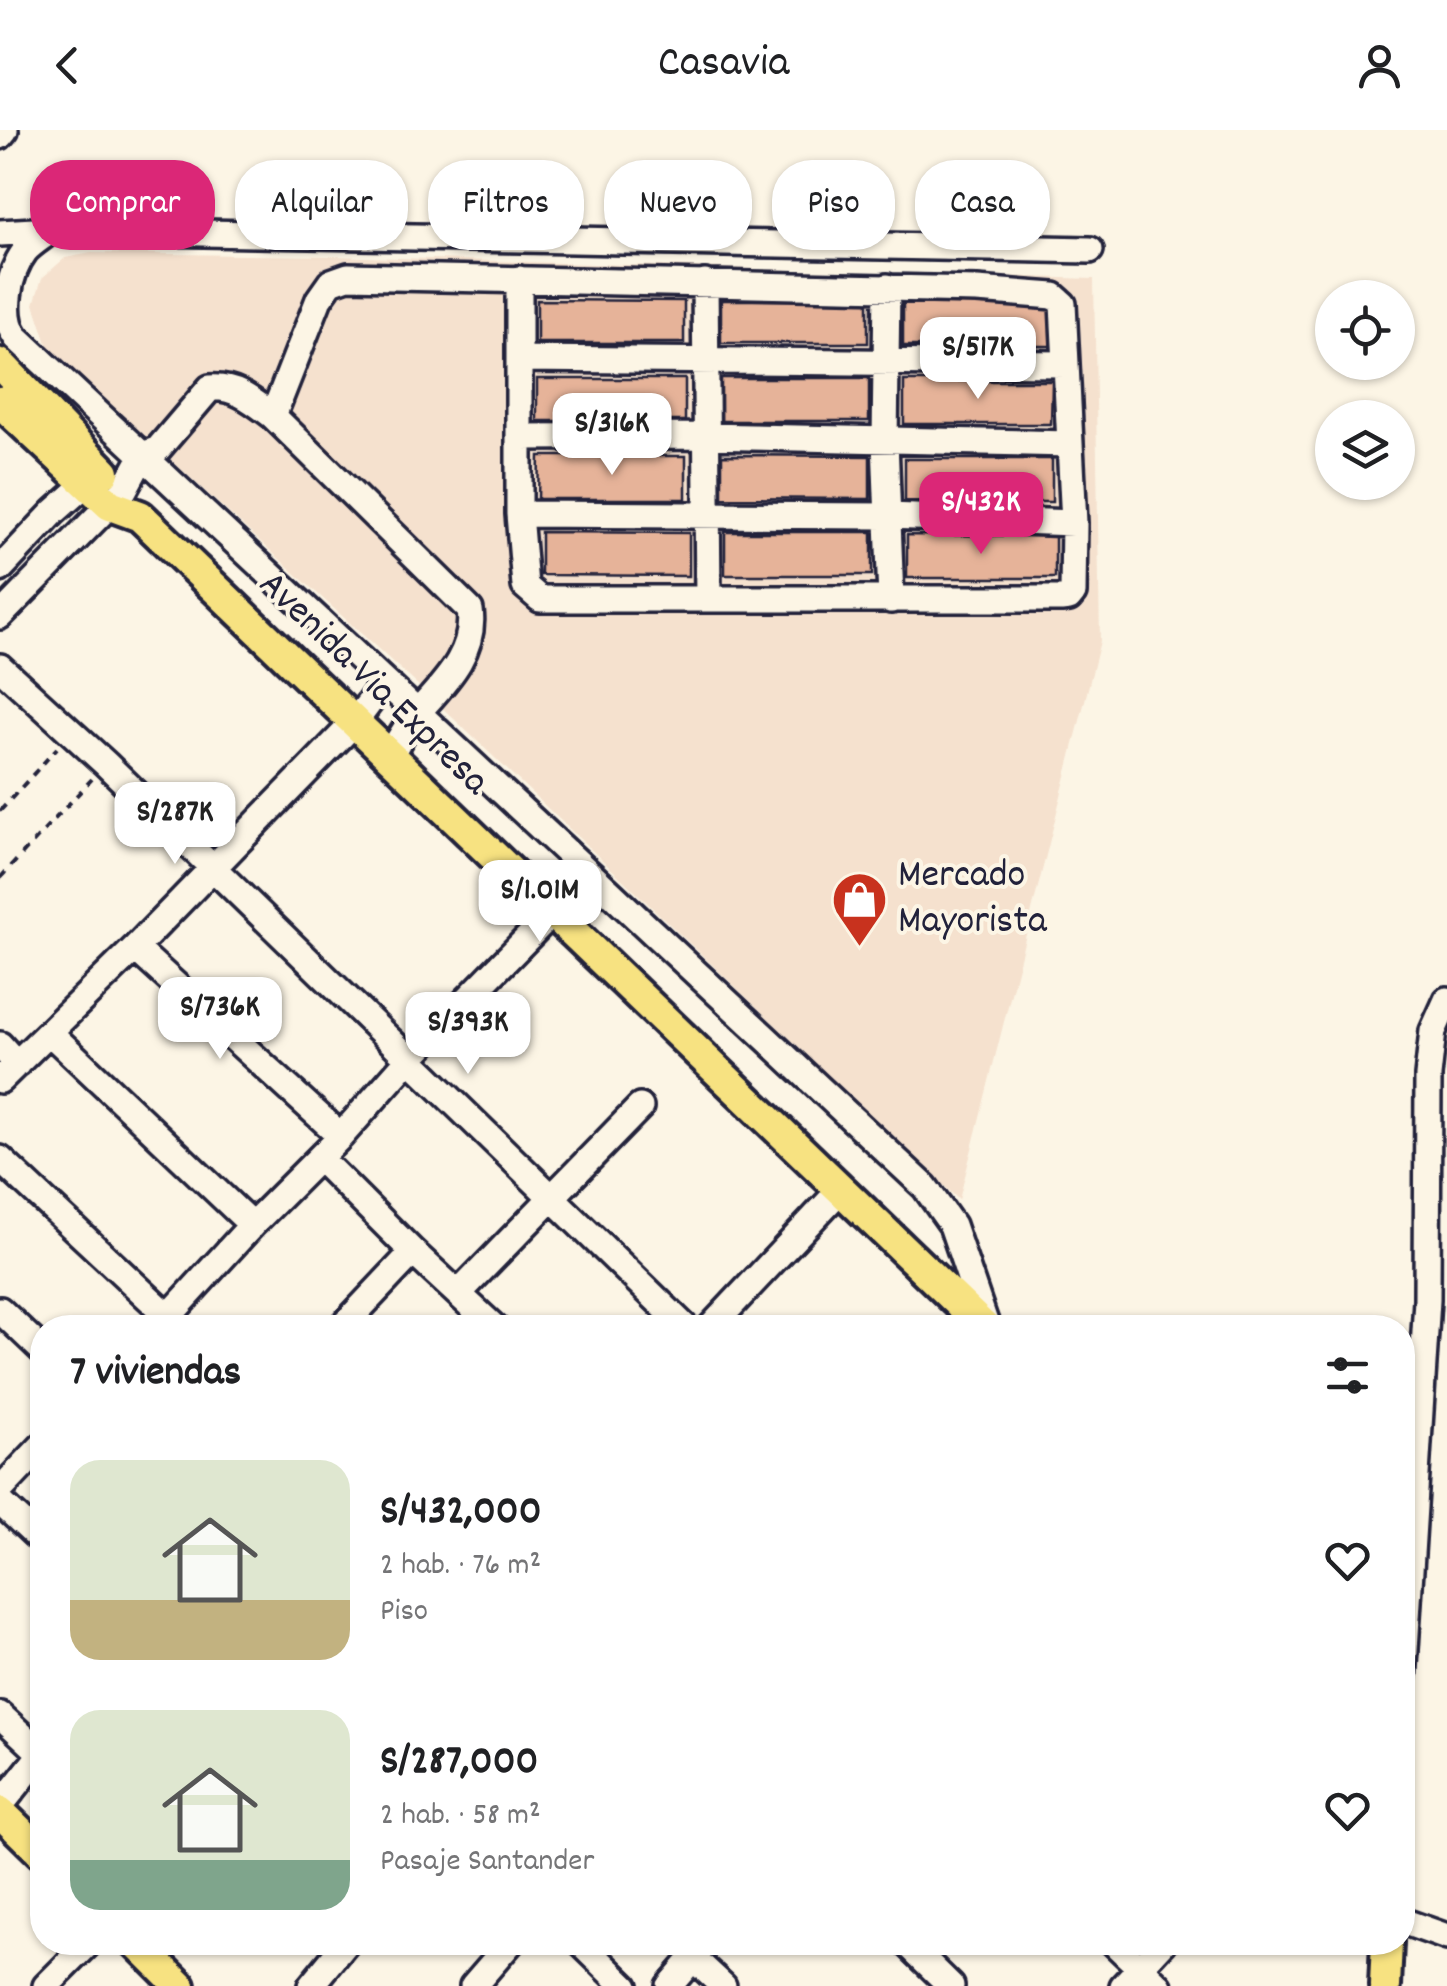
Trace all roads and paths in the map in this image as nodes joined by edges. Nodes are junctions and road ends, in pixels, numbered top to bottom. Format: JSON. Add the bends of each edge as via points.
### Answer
{"nodes":[{"id":1,"x":5,"y":130,"type":"edge"},
{"id":2,"x":0,"y":136,"type":"edge"},
{"id":3,"x":30,"y":231,"type":"edge"},
{"id":4,"x":0,"y":233,"type":"edge"},
{"id":5,"x":215,"y":233,"type":"edge"},
{"id":6,"x":30,"y":248,"type":"edge"},
{"id":7,"x":1090,"y":250,"type":"dead end"},
{"id":8,"x":519,"y":278,"type":"junction"},
{"id":9,"x":705,"y":283,"type":"junction"},
{"id":10,"x":887,"y":288,"type":"junction"},
{"id":11,"x":519,"y":358,"type":"junction"},
{"id":12,"x":704,"y":360,"type":"junction"},
{"id":13,"x":886,"y":362,"type":"junction"},
{"id":14,"x":0,"y":364,"type":"edge"},
{"id":15,"x":1066,"y":364,"type":"junction"},
{"id":16,"x":0,"y":402,"type":"edge"},
{"id":17,"x":272,"y":416,"type":"junction"},
{"id":18,"x":705,"y":436,"type":"junction"},
{"id":19,"x":519,"y":438,"type":"junction"},
{"id":20,"x":886,"y":441,"type":"junction"},
{"id":21,"x":1070,"y":444,"type":"junction"},
{"id":22,"x":144,"y":456,"type":"junction"},
{"id":23,"x":94,"y":477,"type":"junction"},
{"id":24,"x":124,"y":504,"type":"junction"},
{"id":25,"x":520,"y":514,"type":"junction"},
{"id":26,"x":706,"y":514,"type":"junction"},
{"id":27,"x":888,"y":516,"type":"junction"},
{"id":28,"x":1074,"y":523,"type":"junction"},
{"id":29,"x":3,"y":561,"type":"edge"},
{"id":30,"x":708,"y":599,"type":"junction"},
{"id":31,"x":891,"y":600,"type":"junction"},
{"id":32,"x":0,"y":616,"type":"edge"},
{"id":33,"x":0,"y":667,"type":"edge"},
{"id":34,"x":384,"y":683,"type":"junction"},
{"id":35,"x":416,"y":713,"type":"junction"},
{"id":36,"x":354,"y":722,"type":"junction"},
{"id":37,"x":72,"y":732,"type":"junction"},
{"id":38,"x":389,"y":758,"type":"junction"},
{"id":39,"x":106,"y":764,"type":"junction"},
{"id":40,"x":0,"y":810,"type":"edge"},
{"id":41,"x":212,"y":868,"type":"junction"},
{"id":42,"x":0,"y":878,"type":"edge"},
{"id":43,"x":551,"y":914,"type":"junction"},
{"id":44,"x":136,"y":948,"type":"junction"},
{"id":45,"x":1447,"y":1000,"type":"edge"},
{"id":46,"x":50,"y":1033,"type":"junction"},
{"id":47,"x":410,"y":1058,"type":"junction"},
{"id":48,"x":5,"y":1063,"type":"edge"},
{"id":49,"x":640,"y":1107,"type":"dead end"},
{"id":50,"x":341,"y":1136,"type":"junction"},
{"id":51,"x":319,"y":1158,"type":"junction"},
{"id":52,"x":0,"y":1160,"type":"edge"},
{"id":53,"x":841,"y":1189,"type":"junction"},
{"id":54,"x":550,"y":1199,"type":"junction"},
{"id":55,"x":252,"y":1225,"type":"junction"},
{"id":56,"x":413,"y":1252,"type":"junction"},
{"id":57,"x":460,"y":1293,"type":"junction"},
{"id":58,"x":0,"y":1310,"type":"edge"},
{"id":59,"x":157,"y":1315,"type":"edge"},
{"id":60,"x":170,"y":1315,"type":"edge"},
{"id":61,"x":353,"y":1315,"type":"edge"},
{"id":62,"x":482,"y":1315,"type":"edge"},
{"id":63,"x":672,"y":1315,"type":"edge"},
{"id":64,"x":722,"y":1315,"type":"edge"},
{"id":65,"x":972,"y":1315,"type":"edge"},
{"id":66,"x":982,"y":1315,"type":"edge"},
{"id":67,"x":1415,"y":1336,"type":"edge"},
{"id":68,"x":30,"y":1339,"type":"edge"},
{"id":69,"x":30,"y":1459,"type":"edge"},
{"id":70,"x":0,"y":1490,"type":"edge"},
{"id":71,"x":0,"y":1502,"type":"edge"},
{"id":72,"x":30,"y":1530,"type":"edge"},
{"id":73,"x":0,"y":1715,"type":"edge"},
{"id":74,"x":30,"y":1743,"type":"edge"},
{"id":75,"x":30,"y":1771,"type":"edge"},
{"id":76,"x":1,"y":1813,"type":"edge"},
{"id":77,"x":30,"y":1841,"type":"edge"},
{"id":78,"x":1415,"y":1926,"type":"edge"},
{"id":79,"x":1447,"y":1937,"type":"edge"},
{"id":80,"x":77,"y":1955,"type":"edge"},
{"id":81,"x":152,"y":1955,"type":"edge"},
{"id":82,"x":337,"y":1955,"type":"edge"},
{"id":83,"x":500,"y":1955,"type":"edge"},
{"id":84,"x":593,"y":1955,"type":"edge"},
{"id":85,"x":696,"y":1955,"type":"edge"},
{"id":86,"x":703,"y":1955,"type":"edge"},
{"id":87,"x":919,"y":1955,"type":"edge"},
{"id":88,"x":1123,"y":1955,"type":"edge"},
{"id":89,"x":1156,"y":1955,"type":"edge"},
{"id":90,"x":1386,"y":1955,"type":"edge"},
{"id":91,"x":1141,"y":1980,"type":"edge"},
{"id":92,"x":46,"y":1986,"type":"edge"},
{"id":93,"x":180,"y":1986,"type":"edge"},
{"id":94,"x":310,"y":1986,"type":"edge"},
{"id":95,"x":473,"y":1986,"type":"edge"},
{"id":96,"x":625,"y":1986,"type":"edge"},
{"id":97,"x":669,"y":1986,"type":"edge"},
{"id":98,"x":723,"y":1986,"type":"edge"},
{"id":99,"x":951,"y":1986,"type":"edge"},
{"id":100,"x":1385,"y":1986,"type":"edge"}],
"edges":[{"from":1,"to":2,"type":"street"},
{"from":3,"to":4,"type":"street"},
{"from":5,"to":7,"type":"street"},
{"from":6,"to":22,"type":"street","via":[[6,303],[9,328]]},
{"from":8,"to":9,"type":"street"},
{"from":8,"to":11,"type":"street"},
{"from":8,"to":17,"type":"street","via":[[348,276],[331,282],[318,299]]},
{"from":9,"to":10,"type":"street"},
{"from":9,"to":12,"type":"street"},
{"from":10,"to":13,"type":"street"},
{"from":10,"to":15,"type":"street","via":[[1054,296],[1062,304]]},
{"from":11,"to":12,"type":"street"},
{"from":11,"to":19,"type":"street"},
{"from":12,"to":13,"type":"street"},
{"from":12,"to":18,"type":"street"},
{"from":13,"to":15,"type":"street"},
{"from":13,"to":20,"type":"street"},
{"from":14,"to":23,"type":"main road"},
{"from":15,"to":21,"type":"street"},
{"from":16,"to":23,"type":"main road"},
{"from":17,"to":22,"type":"street","via":[[247,396],[210,388],[158,449]]},
{"from":17,"to":35,"type":"street","via":[[470,610],[465,652]]},
{"from":18,"to":19,"type":"street"},
{"from":18,"to":20,"type":"street"},
{"from":18,"to":26,"type":"street"},
{"from":19,"to":25,"type":"street"},
{"from":20,"to":21,"type":"street"},
{"from":20,"to":27,"type":"street"},
{"from":21,"to":28,"type":"street"},
{"from":22,"to":24,"type":"street"},
{"from":22,"to":34,"type":"street"},
{"from":23,"to":24,"type":"main road","name":"Avenida Via Expresa"},
{"from":23,"to":29,"type":"street"},
{"from":24,"to":32,"type":"street"},
{"from":24,"to":36,"type":"main road","name":"Avenida Via Expresa"},
{"from":25,"to":26,"type":"street"},
{"from":25,"to":30,"type":"street","via":[[525,586],[540,599]]},
{"from":26,"to":27,"type":"street"},
{"from":26,"to":30,"type":"street"},
{"from":27,"to":28,"type":"street"},
{"from":27,"to":31,"type":"street"},
{"from":28,"to":31,"type":"street","via":[[1068,598]]},
{"from":30,"to":31,"type":"street"},
{"from":33,"to":37,"type":"street"},
{"from":34,"to":35,"type":"street"},
{"from":34,"to":36,"type":"street"},
{"from":35,"to":38,"type":"street"},
{"from":35,"to":66,"type":"street","via":[[925,1187],[952,1225]]},
{"from":36,"to":38,"type":"main road","name":"Avenida Via Expresa"},
{"from":36,"to":41,"type":"street"},
{"from":37,"to":39,"type":"street"},
{"from":37,"to":40,"type":"path"},
{"from":38,"to":43,"type":"main road","name":"Avenida Via Expresa"},
{"from":39,"to":41,"type":"street"},
{"from":39,"to":42,"type":"path"},
{"from":41,"to":44,"type":"street"},
{"from":41,"to":47,"type":"street"},
{"from":43,"to":47,"type":"street"},
{"from":43,"to":53,"type":"main road","name":"Avenida Via Expresa"},
{"from":44,"to":46,"type":"street"},
{"from":44,"to":50,"type":"street"},
{"from":45,"to":67,"type":"street","via":[[1433,1031],[1428,1076]]},
{"from":46,"to":48,"type":"street"},
{"from":46,"to":55,"type":"street"},
{"from":47,"to":50,"type":"street"},
{"from":47,"to":54,"type":"street"},
{"from":49,"to":54,"type":"street"},
{"from":50,"to":51,"type":"street"},
{"from":51,"to":55,"type":"street"},
{"from":51,"to":56,"type":"street"},
{"from":52,"to":59,"type":"street"},
{"from":53,"to":64,"type":"street"},
{"from":53,"to":65,"type":"main road","name":"Avenida Via Expresa"},
{"from":54,"to":57,"type":"street"},
{"from":54,"to":63,"type":"street"},
{"from":55,"to":60,"type":"street"},
{"from":56,"to":57,"type":"street"},
{"from":56,"to":61,"type":"street"},
{"from":57,"to":62,"type":"street"},
{"from":58,"to":68,"type":"street"},
{"from":69,"to":70,"type":"street"},
{"from":71,"to":72,"type":"street"},
{"from":73,"to":74,"type":"street"},
{"from":75,"to":76,"type":"street"},
{"from":76,"to":77,"type":"main road"},
{"from":78,"to":79,"type":"street"},
{"from":80,"to":92,"type":"street"},
{"from":81,"to":93,"type":"main road"},
{"from":82,"to":94,"type":"street"},
{"from":83,"to":95,"type":"street"},
{"from":84,"to":96,"type":"street"},
{"from":85,"to":97,"type":"street"},
{"from":86,"to":98,"type":"street"},
{"from":87,"to":99,"type":"street"},
{"from":88,"to":91,"type":"street"},
{"from":89,"to":91,"type":"street"},
{"from":90,"to":100,"type":"main road"}]}
